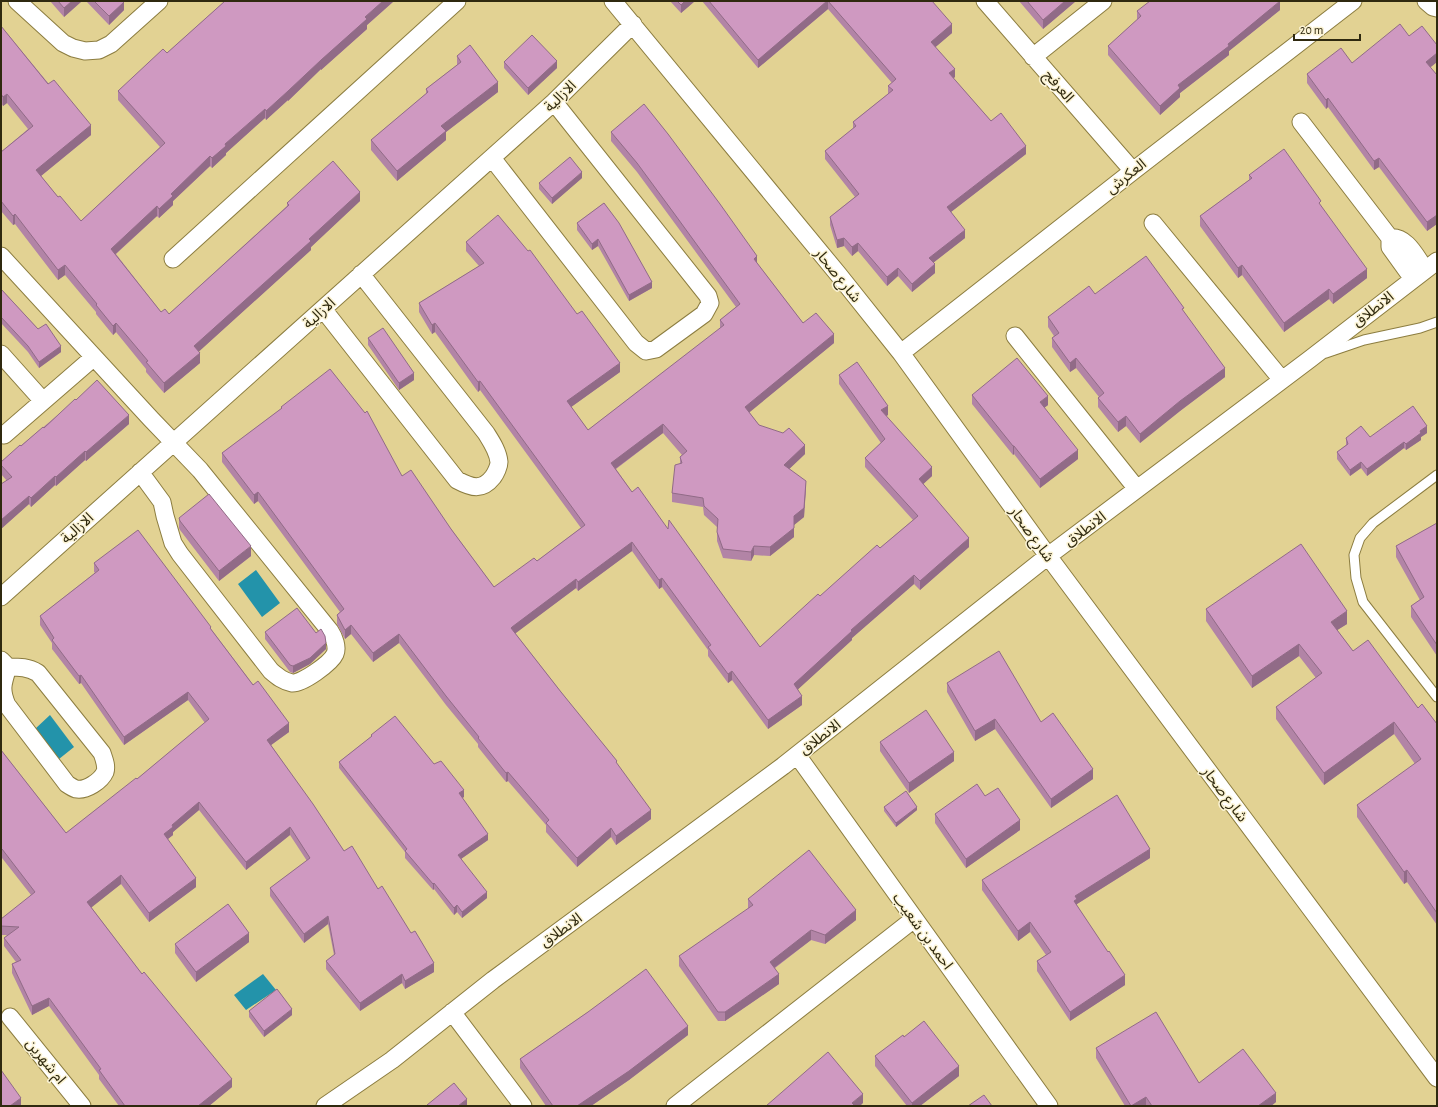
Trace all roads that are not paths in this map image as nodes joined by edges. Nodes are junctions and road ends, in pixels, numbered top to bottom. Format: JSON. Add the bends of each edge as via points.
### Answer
{"nodes":[{"id":1,"x":17,"y":1,"type":"edge"},
{"id":2,"x":159,"y":1,"type":"edge"},
{"id":3,"x":457,"y":1,"type":"edge"},
{"id":4,"x":614,"y":1,"type":"edge"},
{"id":5,"x":985,"y":1,"type":"edge"},
{"id":6,"x":1102,"y":1,"type":"edge"},
{"id":7,"x":1353,"y":1,"type":"edge"},
{"id":8,"x":1426,"y":1,"type":"edge"},
{"id":9,"x":1437,"y":8,"type":"edge"},
{"id":10,"x":633,"y":24,"type":"junction"},
{"id":11,"x":1033,"y":57,"type":"junction"},
{"id":12,"x":554,"y":102,"type":"junction"},
{"id":13,"x":1301,"y":122,"type":"dead end"},
{"id":14,"x":492,"y":158,"type":"junction"},
{"id":15,"x":1133,"y":171,"type":"junction"},
{"id":16,"x":1153,"y":223,"type":"dead end"},
{"id":17,"x":1,"y":256,"type":"edge"},
{"id":18,"x":173,"y":259,"type":"dead end"},
{"id":19,"x":1425,"y":269,"type":"edge"},
{"id":20,"x":362,"y":274,"type":"junction"},
{"id":21,"x":323,"y":309,"type":"junction"},
{"id":22,"x":1437,"y":322,"type":"edge"},
{"id":23,"x":1016,"y":336,"type":"dead end"},
{"id":24,"x":901,"y":353,"type":"junction"},
{"id":25,"x":1,"y":354,"type":"edge"},
{"id":26,"x":94,"y":357,"type":"junction"},
{"id":27,"x":1310,"y":359,"type":"junction"},
{"id":28,"x":1282,"y":380,"type":"junction"},
{"id":29,"x":43,"y":401,"type":"junction"},
{"id":30,"x":4,"y":435,"type":"dead end"},
{"id":31,"x":173,"y":443,"type":"junction"},
{"id":32,"x":140,"y":472,"type":"junction"},
{"id":33,"x":1437,"y":475,"type":"edge"},
{"id":34,"x":1138,"y":489,"type":"junction"},
{"id":35,"x":1048,"y":556,"type":"junction"},
{"id":36,"x":1,"y":597,"type":"edge"},
{"id":37,"x":4,"y":664,"type":"edge"},
{"id":38,"x":1437,"y":697,"type":"edge"},
{"id":39,"x":797,"y":755,"type":"junction"},
{"id":40,"x":914,"y":919,"type":"junction"},
{"id":41,"x":452,"y":1012,"type":"junction"},
{"id":42,"x":10,"y":1017,"type":"dead end"},
{"id":43,"x":1437,"y":1078,"type":"edge"},
{"id":44,"x":82,"y":1106,"type":"edge"},
{"id":45,"x":325,"y":1106,"type":"edge"},
{"id":46,"x":523,"y":1106,"type":"edge"},
{"id":47,"x":675,"y":1106,"type":"edge"},
{"id":48,"x":1049,"y":1106,"type":"edge"}],
"edges":[{"from":1,"to":2,"type":"street","via":[[63,43],[85,51],[99,50],[111,44]]},
{"from":3,"to":18,"type":"street"},
{"from":4,"to":10,"type":"street","name":"شارع صحار"},
{"from":5,"to":11,"type":"street","name":"العرفج"},
{"from":6,"to":11,"type":"street"},
{"from":7,"to":15,"type":"street","name":"العكرش"},
{"from":8,"to":9,"type":"street"},
{"from":10,"to":12,"type":"street","name":"الازالية"},
{"from":10,"to":24,"type":"street","name":"شارع صحار"},
{"from":11,"to":15,"type":"street","name":"العرفج"},
{"from":12,"to":14,"type":"street","name":"الازالية"},
{"from":12,"to":14,"type":"street","via":[[704,292],[710,303],[704,314],[656,349],[646,351],[640,347]]},
{"from":13,"to":19,"type":"street","via":[[1390,238],[1404,241]]},
{"from":14,"to":20,"type":"street","name":"الازالية"},
{"from":15,"to":24,"type":"street","name":"العكرش"},
{"from":16,"to":28,"type":"street"},
{"from":17,"to":26,"type":"street"},
{"from":19,"to":27,"type":"street","name":"الانطلاق"},
{"from":20,"to":21,"type":"street","name":"الازالية"},
{"from":20,"to":21,"type":"street","via":[[495,447],[499,462],[495,474],[487,484],[478,487],[468,486],[457,480]]},
{"from":21,"to":31,"type":"street","name":"الازالية"},
{"from":22,"to":27,"type":"lane","name":"الانطلاق","via":[[1364,340]]},
{"from":23,"to":34,"type":"street"},
{"from":24,"to":35,"type":"street","name":"شارع صحار"},
{"from":25,"to":29,"type":"street"},
{"from":26,"to":29,"type":"street"},
{"from":26,"to":31,"type":"street"},
{"from":27,"to":28,"type":"street","name":"الانطلاق"},
{"from":28,"to":34,"type":"street","name":"الانطلاق"},
{"from":29,"to":30,"type":"street"},
{"from":31,"to":32,"type":"street","name":"الازالية"},
{"from":31,"to":32,"type":"street","via":[[200,470],[330,631],[335,646],[332,659],[303,680],[294,683],[281,680],[271,671],[180,554],[174,543],[162,502]]},
{"from":32,"to":36,"type":"street","name":"الازالية"},
{"from":33,"to":38,"type":"lane","via":[[1373,523],[1360,538],[1354,555],[1356,578],[1363,602]]},
{"from":34,"to":35,"type":"street","name":"الانطلاق"},
{"from":35,"to":39,"type":"street","name":"الانطلاق"},
{"from":35,"to":43,"type":"street","name":"شارع صحار"},
{"from":37,"to":37,"type":"street","via":[[1,688],[7,705],[67,784],[74,789],[82,789],[96,782],[105,772],[102,753],[38,673]]},
{"from":39,"to":40,"type":"street","name":"احمد بن شعيب"},
{"from":39,"to":41,"type":"street","name":"الانطلاق"},
{"from":40,"to":47,"type":"street"},
{"from":40,"to":48,"type":"street","name":"احمد بن شعيب"},
{"from":41,"to":45,"type":"street","name":"الانطلاق","via":[[392,1060]]},
{"from":41,"to":46,"type":"street"},
{"from":42,"to":44,"type":"street","name":"ام شهرين"}]}
